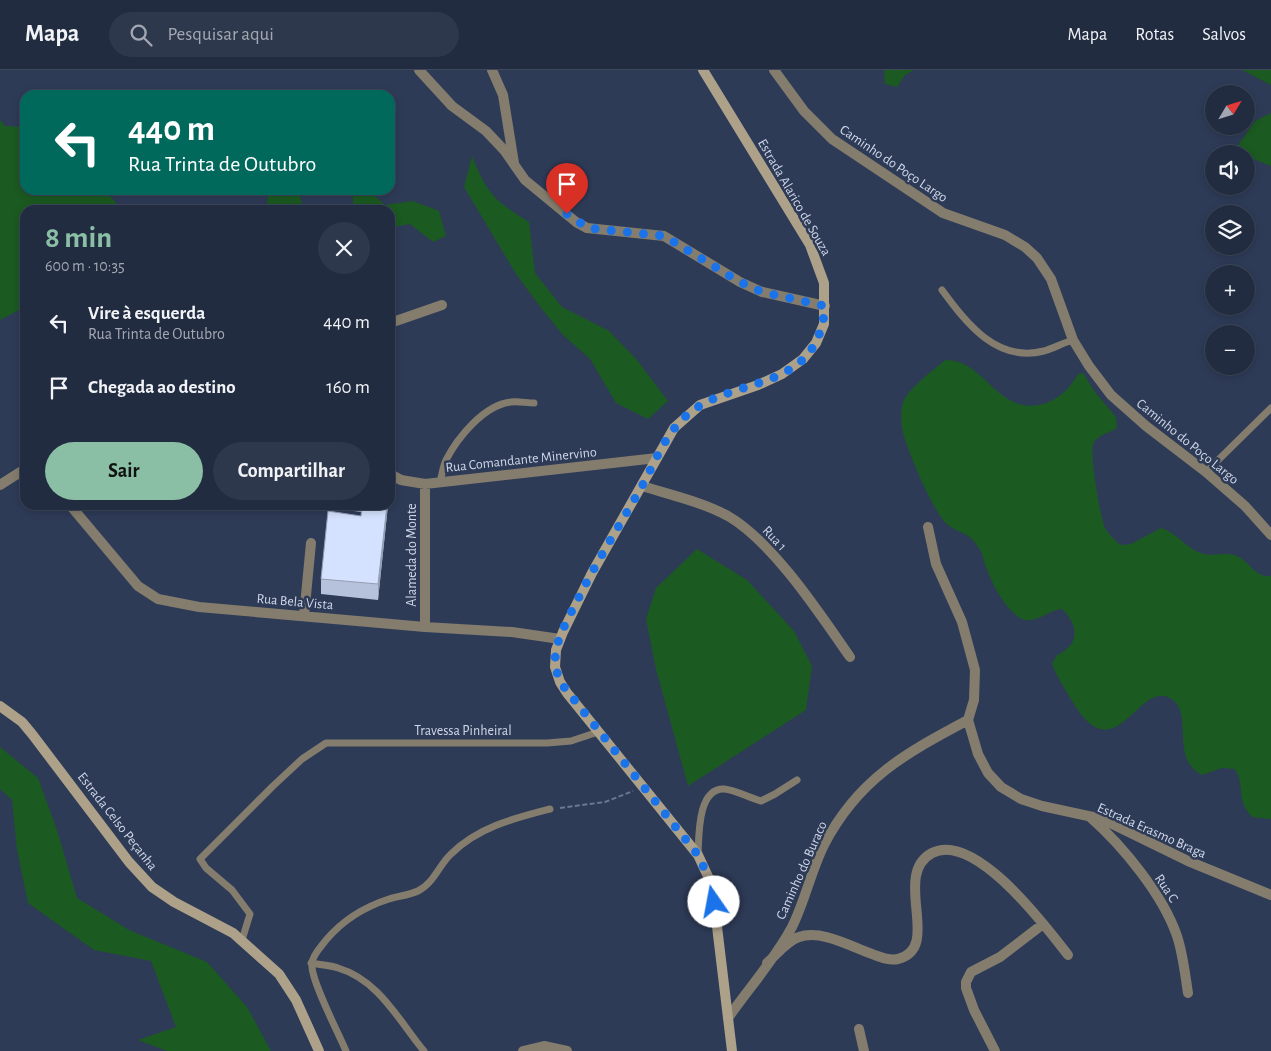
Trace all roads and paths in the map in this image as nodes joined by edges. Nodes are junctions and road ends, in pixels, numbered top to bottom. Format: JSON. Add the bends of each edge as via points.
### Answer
{"nodes":[{"id":1,"x":418,"y":70,"type":"edge"},
{"id":2,"x":492,"y":70,"type":"edge"},
{"id":3,"x":703,"y":70,"type":"edge"},
{"id":4,"x":774,"y":70,"type":"edge"},
{"id":5,"x":515,"y":167,"type":"junction"},
{"id":6,"x":942,"y":290,"type":"dead end"},
{"id":7,"x":442,"y":305,"type":"dead end"},
{"id":8,"x":825,"y":306,"type":"junction"},
{"id":9,"x":395,"y":321,"type":"edge"},
{"id":10,"x":1073,"y":340,"type":"junction"},
{"id":11,"x":534,"y":403,"type":"dead end"},
{"id":12,"x":1271,"y":408,"type":"edge"},
{"id":13,"x":657,"y":458,"type":"junction"},
{"id":14,"x":20,"y":472,"type":"edge"},
{"id":15,"x":1206,"y":472,"type":"junction"},
{"id":16,"x":395,"y":477,"type":"edge"},
{"id":17,"x":440,"y":482,"type":"junction"},
{"id":18,"x":425,"y":484,"type":"junction"},
{"id":19,"x":0,"y":485,"type":"edge"},
{"id":20,"x":642,"y":486,"type":"junction"},
{"id":21,"x":74,"y":510,"type":"edge"},
{"id":22,"x":928,"y":527,"type":"dead end"},
{"id":23,"x":1271,"y":536,"type":"edge"},
{"id":24,"x":310,"y":543,"type":"dead end"},
{"id":25,"x":304,"y":616,"type":"junction"},
{"id":26,"x":425,"y":627,"type":"junction"},
{"id":27,"x":560,"y":639,"type":"junction"},
{"id":28,"x":850,"y":657,"type":"dead end"},
{"id":29,"x":0,"y":706,"type":"edge"},
{"id":30,"x":968,"y":720,"type":"junction"},
{"id":31,"x":598,"y":732,"type":"junction"},
{"id":32,"x":797,"y":780,"type":"dead end"},
{"id":33,"x":643,"y":787,"type":"junction"},
{"id":34,"x":550,"y":809,"type":"joint"},
{"id":35,"x":1089,"y":816,"type":"junction"},
{"id":36,"x":698,"y":855,"type":"junction"},
{"id":37,"x":1271,"y":895,"type":"edge"},
{"id":38,"x":1043,"y":924,"type":"junction"},
{"id":39,"x":242,"y":940,"type":"junction"},
{"id":40,"x":1068,"y":955,"type":"dead end"},
{"id":41,"x":311,"y":963,"type":"junction"},
{"id":42,"x":767,"y":963,"type":"junction"},
{"id":43,"x":1188,"y":993,"type":"dead end"},
{"id":44,"x":728,"y":1018,"type":"junction"},
{"id":45,"x":859,"y":1029,"type":"dead end"},
{"id":46,"x":319,"y":1051,"type":"edge"},
{"id":47,"x":346,"y":1051,"type":"edge"},
{"id":48,"x":424,"y":1051,"type":"edge"},
{"id":49,"x":523,"y":1051,"type":"edge"},
{"id":50,"x":567,"y":1051,"type":"edge"},
{"id":51,"x":732,"y":1051,"type":"edge"},
{"id":52,"x":864,"y":1051,"type":"edge"},
{"id":53,"x":996,"y":1051,"type":"edge"}],
"edges":[{"from":1,"to":5,"type":"street","via":[[452,106],[486,131]]},
{"from":2,"to":5,"type":"street","via":[[503,95]]},
{"from":3,"to":8,"type":"main road","name":"Estrada Alarico de Souza","via":[[810,245],[824,283]]},
{"from":4,"to":10,"type":"street","name":"Caminho do Poço Largo","via":[[804,111],[832,139],[944,213],[1005,235],[1025,247],[1051,279]]},
{"from":5,"to":8,"type":"street","via":[[525,180],[588,228],[664,236],[762,292]]},
{"from":6,"to":10,"type":"lane","via":[[982,337],[1001,348],[1025,353],[1044,351]]},
{"from":7,"to":9,"type":"street"},
{"from":8,"to":13,"type":"main road","name":"Estrada Alarico de Souza","via":[[824,324],[803,359],[758,385],[700,405],[674,428]]},
{"from":10,"to":15,"type":"street","name":"Caminho do Poço Largo","via":[[1111,395],[1172,448]]},
{"from":11,"to":17,"type":"lane","via":[[511,402],[485,413],[456,443],[445,461]]},
{"from":12,"to":15,"type":"lane"},
{"from":13,"to":17,"type":"street","name":"Rua Comandante Minervino"},
{"from":13,"to":20,"type":"main road","name":"Estrada Alarico de Souza"},
{"from":14,"to":19,"type":"street"},
{"from":15,"to":23,"type":"street","name":"Caminho do Poço Largo","via":[[1246,506]]},
{"from":16,"to":18,"type":"street","name":"Rua Comandante Minervino"},
{"from":17,"to":18,"type":"street","name":"Rua Comandante Minervino"},
{"from":18,"to":26,"type":"street","name":"Alameda do Monte"},
{"from":20,"to":27,"type":"main road","name":"Estrada Alarico de Souza","via":[[592,573]]},
{"from":20,"to":28,"type":"street","name":"Rua 1","via":[[706,506],[752,533],[789,574]]},
{"from":21,"to":25,"type":"street","name":"Rua Bela Vista","via":[[149,595],[199,608]]},
{"from":22,"to":30,"type":"street","via":[[936,564],[962,622],[975,670],[974,700]]},
{"from":24,"to":25,"type":"street"},
{"from":25,"to":26,"type":"street","name":"Rua Bela Vista"},
{"from":26,"to":27,"type":"street","name":"Rua Bela Vista","via":[[512,632]]},
{"from":27,"to":31,"type":"main road","name":"Estrada Alarico de Souza","via":[[555,666],[560,682]]},
{"from":29,"to":39,"type":"main road","name":"Estrada Celso Peçanha","via":[[22,722],[152,887]]},
{"from":30,"to":35,"type":"street","name":"Estrada Erasmo Braga","via":[[978,754],[1001,788],[1042,806]]},
{"from":30,"to":42,"type":"street","name":"Caminho do Buraco","via":[[894,762],[859,794],[824,846],[791,927]]},
{"from":31,"to":33,"type":"main road","name":"Estrada Alarico de Souza"},
{"from":31,"to":39,"type":"lane","name":"Travessa Pinheiral","via":[[571,741],[547,743],[326,743],[272,786],[200,859],[232,890],[250,914]]},
{"from":32,"to":36,"type":"lane","via":[[761,801],[723,789],[713,793],[701,810]]},
{"from":33,"to":34,"type":"path","via":[[605,802]]},
{"from":33,"to":36,"type":"main road","name":"Estrada Alarico de Souza"},
{"from":34,"to":41,"type":"lane","via":[[517,817],[475,834],[450,854],[429,883],[418,891],[377,903],[345,921],[316,952]]},
{"from":35,"to":37,"type":"street","name":"Estrada Erasmo Braga"},
{"from":35,"to":43,"type":"street","name":"Rua C","via":[[1129,860],[1167,912],[1177,936]]},
{"from":36,"to":44,"type":"main road","name":"Estrada Alarico de Souza","via":[[712,885]]},
{"from":38,"to":40,"type":"street"},
{"from":38,"to":42,"type":"street","via":[[1006,882],[982,864],[966,856],[942,851],[933,853],[917,868],[914,878],[918,933],[915,945],[905,956],[892,960],[819,936],[800,936]]},
{"from":38,"to":53,"type":"street","via":[[1000,957],[972,972],[966,982],[974,1010]]},
{"from":39,"to":46,"type":"main road","name":"Estrada Celso Peçanha","via":[[288,985]]},
{"from":41,"to":47,"type":"lane"},
{"from":41,"to":48,"type":"lane","via":[[339,968],[374,990],[391,1005]]},
{"from":42,"to":44,"type":"street","name":"Caminho do Buraco"},
{"from":44,"to":51,"type":"main road","name":"Estrada Alarico de Souza"},
{"from":45,"to":52,"type":"street"},
{"from":49,"to":50,"type":"street","via":[[544,1046]]}]}
